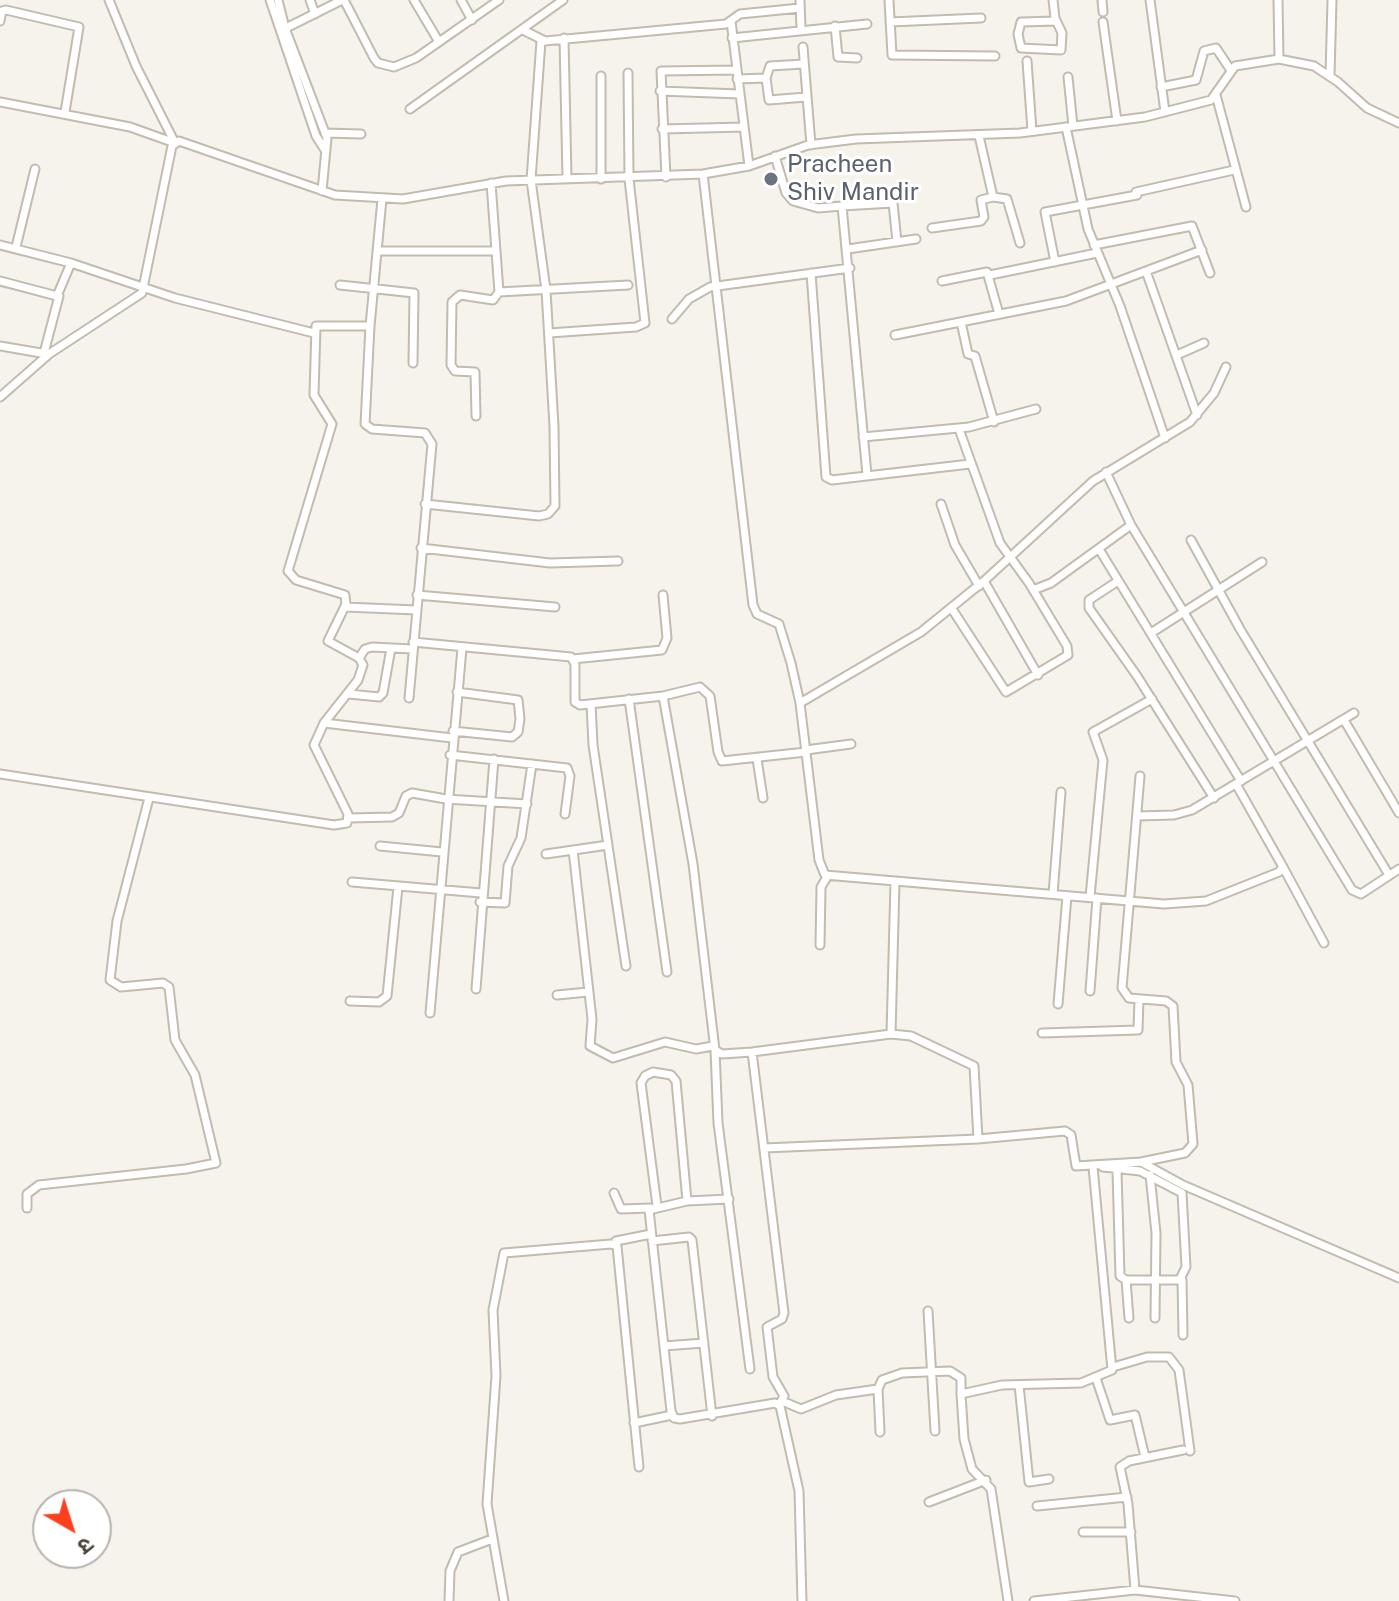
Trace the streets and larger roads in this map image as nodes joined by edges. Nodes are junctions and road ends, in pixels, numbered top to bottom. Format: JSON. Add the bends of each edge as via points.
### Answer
{"nodes":[{"id":1,"x":109,"y":0,"type":"edge"},
{"id":2,"x":270,"y":0,"type":"edge"},
{"id":3,"x":278,"y":0,"type":"edge"},
{"id":4,"x":310,"y":0,"type":"edge"},
{"id":5,"x":343,"y":0,"type":"edge"},
{"id":6,"x":414,"y":0,"type":"edge"},
{"id":7,"x":461,"y":0,"type":"edge"},
{"id":8,"x":499,"y":0,"type":"edge"},
{"id":9,"x":563,"y":0,"type":"edge"},
{"id":10,"x":889,"y":0,"type":"edge"},
{"id":11,"x":1053,"y":0,"type":"edge"},
{"id":12,"x":1102,"y":0,"type":"edge"},
{"id":13,"x":1150,"y":0,"type":"edge"},
{"id":14,"x":1278,"y":0,"type":"edge"},
{"id":15,"x":1332,"y":0,"type":"edge"},
{"id":16,"x":800,"y":4,"type":"edge"},
{"id":17,"x":1103,"y":12,"type":"dead end"},
{"id":18,"x":315,"y":14,"type":"junction"},
{"id":19,"x":981,"y":18,"type":"dead end"},
{"id":20,"x":472,"y":20,"type":"junction"},
{"id":21,"x":0,"y":21,"type":"edge"},
{"id":22,"x":731,"y":21,"type":"junction"},
{"id":23,"x":1056,"y":21,"type":"junction"},
{"id":24,"x":890,"y":22,"type":"junction"},
{"id":25,"x":1103,"y":22,"type":"dead end"},
{"id":26,"x":867,"y":24,"type":"dead end"},
{"id":27,"x":835,"y":26,"type":"junction"},
{"id":28,"x":801,"y":29,"type":"junction"},
{"id":29,"x":281,"y":30,"type":"junction"},
{"id":30,"x":523,"y":30,"type":"junction"},
{"id":31,"x":564,"y":38,"type":"junction"},
{"id":32,"x":732,"y":38,"type":"junction"},
{"id":33,"x":541,"y":41,"type":"junction"},
{"id":34,"x":439,"y":42,"type":"junction"},
{"id":35,"x":803,"y":47,"type":"dead end"},
{"id":36,"x":995,"y":56,"type":"dead end"},
{"id":37,"x":857,"y":58,"type":"dead end"},
{"id":38,"x":1279,"y":59,"type":"junction"},
{"id":39,"x":1027,"y":61,"type":"dead end"},
{"id":40,"x":804,"y":64,"type":"junction"},
{"id":41,"x":1230,"y":69,"type":"junction"},
{"id":42,"x":628,"y":73,"type":"dead end"},
{"id":43,"x":737,"y":74,"type":"junction"},
{"id":44,"x":601,"y":76,"type":"dead end"},
{"id":45,"x":1330,"y":76,"type":"junction"},
{"id":46,"x":1068,"y":77,"type":"dead end"},
{"id":47,"x":766,"y":78,"type":"junction"},
{"id":48,"x":1161,"y":87,"type":"junction"},
{"id":49,"x":660,"y":91,"type":"junction"},
{"id":50,"x":739,"y":94,"type":"junction"},
{"id":51,"x":1216,"y":95,"type":"junction"},
{"id":52,"x":806,"y":97,"type":"junction"},
{"id":53,"x":0,"y":102,"type":"edge"},
{"id":54,"x":410,"y":109,"type":"dead end"},
{"id":55,"x":65,"y":112,"type":"junction"},
{"id":56,"x":1165,"y":112,"type":"junction"},
{"id":57,"x":1117,"y":121,"type":"junction"},
{"id":58,"x":1399,"y":123,"type":"edge"},
{"id":59,"x":744,"y":127,"type":"junction"},
{"id":60,"x":1069,"y":127,"type":"junction"},
{"id":61,"x":662,"y":129,"type":"junction"},
{"id":62,"x":1032,"y":131,"type":"junction"},
{"id":63,"x":325,"y":133,"type":"junction"},
{"id":64,"x":361,"y":134,"type":"dead end"},
{"id":65,"x":979,"y":136,"type":"junction"},
{"id":66,"x":175,"y":143,"type":"junction"},
{"id":67,"x":811,"y":145,"type":"junction"},
{"id":68,"x":325,"y":150,"type":"junction"},
{"id":69,"x":775,"y":156,"type":"junction"},
{"id":70,"x":749,"y":166,"type":"junction"},
{"id":71,"x":35,"y":169,"type":"dead end"},
{"id":72,"x":1234,"y":170,"type":"junction"},
{"id":73,"x":703,"y":174,"type":"junction"},
{"id":74,"x":666,"y":177,"type":"junction"},
{"id":75,"x":567,"y":179,"type":"junction"},
{"id":76,"x":601,"y":179,"type":"junction"},
{"id":77,"x":629,"y":179,"type":"junction"},
{"id":78,"x":531,"y":180,"type":"junction"},
{"id":79,"x":491,"y":183,"type":"junction"},
{"id":80,"x":322,"y":191,"type":"junction"},
{"id":81,"x":993,"y":197,"type":"junction"},
{"id":82,"x":382,"y":199,"type":"junction"},
{"id":83,"x":1084,"y":203,"type":"junction"},
{"id":84,"x":842,"y":206,"type":"junction"},
{"id":85,"x":1246,"y":207,"type":"dead end"},
{"id":86,"x":932,"y":228,"type":"dead end"},
{"id":87,"x":916,"y":239,"type":"dead end"},
{"id":88,"x":897,"y":242,"type":"junction"},
{"id":89,"x":1020,"y":243,"type":"dead end"},
{"id":90,"x":0,"y":245,"type":"edge"},
{"id":91,"x":16,"y":247,"type":"junction"},
{"id":92,"x":848,"y":249,"type":"junction"},
{"id":93,"x":1095,"y":249,"type":"junction"},
{"id":94,"x":1202,"y":250,"type":"junction"},
{"id":95,"x":379,"y":251,"type":"junction"},
{"id":96,"x":496,"y":251,"type":"junction"},
{"id":97,"x":1055,"y":262,"type":"junction"},
{"id":98,"x":71,"y":263,"type":"junction"},
{"id":99,"x":850,"y":268,"type":"junction"},
{"id":100,"x":1146,"y":271,"type":"junction"},
{"id":101,"x":811,"y":273,"type":"junction"},
{"id":102,"x":1210,"y":273,"type":"dead end"},
{"id":103,"x":990,"y":275,"type":"junction"},
{"id":104,"x":0,"y":281,"type":"edge"},
{"id":105,"x":942,"y":281,"type":"dead end"},
{"id":106,"x":1112,"y":284,"type":"junction"},
{"id":107,"x":340,"y":285,"type":"dead end"},
{"id":108,"x":628,"y":285,"type":"dead end"},
{"id":109,"x":718,"y":285,"type":"junction"},
{"id":110,"x":144,"y":288,"type":"junction"},
{"id":111,"x":375,"y":289,"type":"junction"},
{"id":112,"x":546,"y":290,"type":"junction"},
{"id":113,"x":499,"y":292,"type":"junction"},
{"id":114,"x":59,"y":296,"type":"junction"},
{"id":115,"x":999,"y":314,"type":"junction"},
{"id":116,"x":672,"y":319,"type":"dead end"},
{"id":117,"x":961,"y":322,"type":"junction"},
{"id":118,"x":370,"y":326,"type":"junction"},
{"id":119,"x":314,"y":333,"type":"junction"},
{"id":120,"x":549,"y":333,"type":"junction"},
{"id":121,"x":895,"y":335,"type":"dead end"},
{"id":122,"x":1204,"y":343,"type":"dead end"},
{"id":123,"x":0,"y":346,"type":"edge"},
{"id":124,"x":47,"y":354,"type":"junction"},
{"id":125,"x":1177,"y":355,"type":"junction"},
{"id":126,"x":413,"y":363,"type":"dead end"},
{"id":127,"x":1226,"y":367,"type":"dead end"},
{"id":128,"x":0,"y":397,"type":"edge"},
{"id":129,"x":1036,"y":409,"type":"dead end"},
{"id":130,"x":1197,"y":415,"type":"junction"},
{"id":131,"x":476,"y":416,"type":"dead end"},
{"id":132,"x":994,"y":422,"type":"junction"},
{"id":133,"x":959,"y":429,"type":"junction"},
{"id":134,"x":863,"y":437,"type":"junction"},
{"id":135,"x":1165,"y":438,"type":"junction"},
{"id":136,"x":970,"y":464,"type":"junction"},
{"id":137,"x":1106,"y":472,"type":"junction"},
{"id":138,"x":867,"y":475,"type":"junction"},
{"id":139,"x":425,"y":504,"type":"junction"},
{"id":140,"x":941,"y":504,"type":"dead end"},
{"id":141,"x":1131,"y":525,"type":"junction"},
{"id":142,"x":1191,"y":540,"type":"dead end"},
{"id":143,"x":421,"y":548,"type":"junction"},
{"id":144,"x":1099,"y":549,"type":"junction"},
{"id":145,"x":1009,"y":559,"type":"junction"},
{"id":146,"x":618,"y":561,"type":"dead end"},
{"id":147,"x":1262,"y":562,"type":"dead end"},
{"id":148,"x":1118,"y":581,"type":"junction"},
{"id":149,"x":982,"y":584,"type":"junction"},
{"id":150,"x":1033,"y":590,"type":"junction"},
{"id":151,"x":1218,"y":590,"type":"junction"},
{"id":152,"x":417,"y":595,"type":"junction"},
{"id":153,"x":663,"y":595,"type":"dead end"},
{"id":154,"x":345,"y":607,"type":"junction"},
{"id":155,"x":555,"y":607,"type":"dead end"},
{"id":156,"x":952,"y":609,"type":"junction"},
{"id":157,"x":416,"y":610,"type":"junction"},
{"id":158,"x":1184,"y":613,"type":"junction"},
{"id":159,"x":1151,"y":633,"type":"junction"},
{"id":160,"x":413,"y":646,"type":"junction"},
{"id":161,"x":391,"y":648,"type":"junction"},
{"id":162,"x":462,"y":648,"type":"junction"},
{"id":163,"x":359,"y":658,"type":"junction"},
{"id":164,"x":573,"y":659,"type":"junction"},
{"id":165,"x":1038,"y":675,"type":"junction"},
{"id":166,"x":457,"y":692,"type":"junction"},
{"id":167,"x":349,"y":694,"type":"junction"},
{"id":168,"x":663,"y":696,"type":"junction"},
{"id":169,"x":409,"y":698,"type":"dead end"},
{"id":170,"x":629,"y":699,"type":"junction"},
{"id":171,"x":1152,"y":699,"type":"junction"},
{"id":172,"x":800,"y":703,"type":"junction"},
{"id":173,"x":591,"y":704,"type":"junction"},
{"id":174,"x":1354,"y":713,"type":"dead end"},
{"id":175,"x":1344,"y":720,"type":"junction"},
{"id":176,"x":324,"y":723,"type":"junction"},
{"id":177,"x":453,"y":735,"type":"junction"},
{"id":178,"x":1308,"y":740,"type":"junction"},
{"id":179,"x":851,"y":744,"type":"dead end"},
{"id":180,"x":806,"y":751,"type":"junction"},
{"id":181,"x":450,"y":755,"type":"junction"},
{"id":182,"x":494,"y":759,"type":"junction"},
{"id":183,"x":757,"y":759,"type":"junction"},
{"id":184,"x":1273,"y":761,"type":"junction"},
{"id":185,"x":532,"y":764,"type":"junction"},
{"id":186,"x":0,"y":774,"type":"edge"},
{"id":187,"x":1140,"y":776,"type":"dead end"},
{"id":188,"x":1239,"y":783,"type":"junction"},
{"id":189,"x":1061,"y":792,"type":"dead end"},
{"id":190,"x":149,"y":798,"type":"junction"},
{"id":191,"x":763,"y":798,"type":"dead end"},
{"id":192,"x":1214,"y":798,"type":"junction"},
{"id":193,"x":446,"y":799,"type":"junction"},
{"id":194,"x":488,"y":801,"type":"junction"},
{"id":195,"x":527,"y":804,"type":"junction"},
{"id":196,"x":1399,"y":813,"type":"edge"},
{"id":197,"x":565,"y":814,"type":"dead end"},
{"id":198,"x":1137,"y":816,"type":"junction"},
{"id":199,"x":349,"y":818,"type":"junction"},
{"id":200,"x":608,"y":845,"type":"junction"},
{"id":201,"x":380,"y":846,"type":"dead end"},
{"id":202,"x":573,"y":850,"type":"junction"},
{"id":203,"x":442,"y":852,"type":"junction"},
{"id":204,"x":546,"y":854,"type":"dead end"},
{"id":205,"x":1283,"y":867,"type":"junction"},
{"id":206,"x":1399,"y":869,"type":"edge"},
{"id":207,"x":1389,"y":875,"type":"junction"},
{"id":208,"x":827,"y":877,"type":"junction"},
{"id":209,"x":352,"y":882,"type":"dead end"},
{"id":210,"x":895,"y":882,"type":"junction"},
{"id":211,"x":398,"y":887,"type":"junction"},
{"id":212,"x":440,"y":891,"type":"junction"},
{"id":213,"x":1053,"y":894,"type":"junction"},
{"id":214,"x":1067,"y":896,"type":"junction"},
{"id":215,"x":481,"y":898,"type":"junction"},
{"id":216,"x":1094,"y":898,"type":"junction"},
{"id":217,"x":1130,"y":901,"type":"junction"},
{"id":218,"x":1324,"y":943,"type":"dead end"},
{"id":219,"x":820,"y":945,"type":"dead end"},
{"id":220,"x":626,"y":966,"type":"dead end"},
{"id":221,"x":667,"y":972,"type":"dead end"},
{"id":222,"x":476,"y":989,"type":"dead end"},
{"id":223,"x":1090,"y":991,"type":"dead end"},
{"id":224,"x":588,"y":992,"type":"junction"},
{"id":225,"x":557,"y":995,"type":"dead end"},
{"id":226,"x":1139,"y":999,"type":"junction"},
{"id":227,"x":350,"y":1001,"type":"dead end"},
{"id":228,"x":1058,"y":1004,"type":"dead end"},
{"id":229,"x":430,"y":1013,"type":"dead end"},
{"id":230,"x":1042,"y":1033,"type":"dead end"},
{"id":231,"x":891,"y":1034,"type":"junction"},
{"id":232,"x":714,"y":1048,"type":"junction"},
{"id":233,"x":752,"y":1052,"type":"junction"},
{"id":234,"x":978,"y":1139,"type":"junction"},
{"id":235,"x":764,"y":1148,"type":"junction"},
{"id":236,"x":1141,"y":1162,"type":"junction"},
{"id":237,"x":1097,"y":1167,"type":"junction"},
{"id":238,"x":1117,"y":1171,"type":"junction"},
{"id":239,"x":1150,"y":1175,"type":"junction"},
{"id":240,"x":614,"y":1193,"type":"dead end"},
{"id":241,"x":729,"y":1199,"type":"junction"},
{"id":242,"x":687,"y":1201,"type":"junction"},
{"id":243,"x":653,"y":1207,"type":"junction"},
{"id":244,"x":27,"y":1208,"type":"dead end"},
{"id":245,"x":651,"y":1238,"type":"junction"},
{"id":246,"x":616,"y":1241,"type":"dead end"},
{"id":247,"x":1399,"y":1278,"type":"edge"},
{"id":248,"x":1156,"y":1279,"type":"junction"},
{"id":249,"x":1180,"y":1279,"type":"junction"},
{"id":250,"x":1126,"y":1280,"type":"junction"},
{"id":251,"x":928,"y":1311,"type":"dead end"},
{"id":252,"x":1129,"y":1318,"type":"dead end"},
{"id":253,"x":1155,"y":1318,"type":"dead end"},
{"id":254,"x":1183,"y":1335,"type":"dead end"},
{"id":255,"x":704,"y":1343,"type":"junction"},
{"id":256,"x":664,"y":1346,"type":"junction"},
{"id":257,"x":1113,"y":1367,"type":"junction"},
{"id":258,"x":750,"y":1369,"type":"dead end"},
{"id":259,"x":931,"y":1371,"type":"junction"},
{"id":260,"x":1096,"y":1378,"type":"junction"},
{"id":261,"x":1019,"y":1385,"type":"junction"},
{"id":262,"x":878,"y":1389,"type":"junction"},
{"id":263,"x":961,"y":1394,"type":"junction"},
{"id":264,"x":780,"y":1403,"type":"junction"},
{"id":265,"x":672,"y":1415,"type":"junction"},
{"id":266,"x":712,"y":1416,"type":"junction"},
{"id":267,"x":634,"y":1423,"type":"junction"},
{"id":268,"x":935,"y":1431,"type":"dead end"},
{"id":269,"x":880,"y":1432,"type":"dead end"},
{"id":270,"x":1145,"y":1457,"type":"junction"},
{"id":271,"x":639,"y":1467,"type":"dead end"},
{"id":272,"x":1049,"y":1479,"type":"dead end"},
{"id":273,"x":986,"y":1480,"type":"junction"},
{"id":274,"x":1127,"y":1497,"type":"junction"},
{"id":275,"x":929,"y":1502,"type":"dead end"},
{"id":276,"x":1037,"y":1506,"type":"dead end"},
{"id":277,"x":1083,"y":1532,"type":"dead end"},
{"id":278,"x":1131,"y":1532,"type":"junction"},
{"id":279,"x":492,"y":1539,"type":"junction"},
{"id":280,"x":1135,"y":1590,"type":"junction"},
{"id":281,"x":1110,"y":1597,"type":"edge"},
{"id":282,"x":1050,"y":1600,"type":"edge"},
{"id":283,"x":1191,"y":1600,"type":"edge"},
{"id":284,"x":449,"y":1601,"type":"edge"},
{"id":285,"x":504,"y":1601,"type":"edge"},
{"id":286,"x":802,"y":1601,"type":"edge"},
{"id":287,"x":1008,"y":1601,"type":"edge"},
{"id":288,"x":1034,"y":1601,"type":"edge"},
{"id":289,"x":1235,"y":1601,"type":"edge"}],
"edges":[{"from":1,"to":66,"type":"street"},
{"from":2,"to":29,"type":"street"},
{"from":3,"to":29,"type":"street"},
{"from":4,"to":18,"type":"street"},
{"from":5,"to":18,"type":"street"},
{"from":5,"to":34,"type":"street","via":[[378,63],[399,67]]},
{"from":6,"to":34,"type":"street"},
{"from":7,"to":20,"type":"street"},
{"from":8,"to":20,"type":"street"},
{"from":9,"to":30,"type":"street"},
{"from":10,"to":24,"type":"street"},
{"from":11,"to":23,"type":"street"},
{"from":12,"to":17,"type":"street"},
{"from":13,"to":48,"type":"street"},
{"from":14,"to":38,"type":"street"},
{"from":15,"to":45,"type":"street"},
{"from":16,"to":22,"type":"street","via":[[740,14]]},
{"from":16,"to":28,"type":"street"},
{"from":18,"to":29,"type":"street"},
{"from":19,"to":24,"type":"street"},
{"from":20,"to":34,"type":"street"},
{"from":21,"to":55,"type":"street","via":[[6,10],[80,28]]},
{"from":22,"to":31,"type":"street"},
{"from":22,"to":32,"type":"street"},
{"from":23,"to":23,"type":"street","via":[[1021,22],[1021,48],[1061,50]]},
{"from":24,"to":36,"type":"street","via":[[892,55]]},
{"from":25,"to":57,"type":"street"},
{"from":26,"to":27,"type":"street"},
{"from":27,"to":28,"type":"street"},
{"from":27,"to":37,"type":"street","via":[[838,57]]},
{"from":28,"to":32,"type":"street"},
{"from":29,"to":63,"type":"street"},
{"from":29,"to":68,"type":"street"},
{"from":30,"to":33,"type":"street"},
{"from":30,"to":54,"type":"street"},
{"from":31,"to":33,"type":"street"},
{"from":31,"to":75,"type":"street"},
{"from":32,"to":43,"type":"street"},
{"from":33,"to":78,"type":"street"},
{"from":35,"to":40,"type":"street"},
{"from":38,"to":41,"type":"street"},
{"from":38,"to":45,"type":"street","via":[[1303,62]]},
{"from":39,"to":62,"type":"street"},
{"from":40,"to":47,"type":"street","via":[[770,66]]},
{"from":40,"to":52,"type":"street"},
{"from":41,"to":48,"type":"street","via":[[1216,48],[1204,51],[1196,80]]},
{"from":41,"to":51,"type":"street"},
{"from":42,"to":77,"type":"street"},
{"from":43,"to":47,"type":"street"},
{"from":43,"to":49,"type":"street","via":[[663,70]]},
{"from":43,"to":50,"type":"street"},
{"from":44,"to":76,"type":"street"},
{"from":45,"to":58,"type":"street","via":[[1367,108]]},
{"from":46,"to":60,"type":"street"},
{"from":47,"to":52,"type":"street","via":[[769,100]]},
{"from":48,"to":56,"type":"street"},
{"from":49,"to":50,"type":"street"},
{"from":49,"to":61,"type":"street"},
{"from":50,"to":59,"type":"street"},
{"from":51,"to":56,"type":"street","via":[[1203,104]]},
{"from":51,"to":72,"type":"street"},
{"from":52,"to":67,"type":"street"},
{"from":53,"to":55,"type":"street"},
{"from":55,"to":66,"type":"street"},
{"from":56,"to":57,"type":"street"},
{"from":57,"to":60,"type":"street"},
{"from":59,"to":61,"type":"street"},
{"from":59,"to":70,"type":"street"},
{"from":60,"to":62,"type":"street"},
{"from":60,"to":83,"type":"street"},
{"from":61,"to":74,"type":"street"},
{"from":62,"to":65,"type":"street"},
{"from":63,"to":64,"type":"street"},
{"from":63,"to":68,"type":"street"},
{"from":65,"to":67,"type":"street"},
{"from":65,"to":81,"type":"street"},
{"from":66,"to":80,"type":"street"},
{"from":66,"to":110,"type":"street"},
{"from":67,"to":69,"type":"street"},
{"from":68,"to":80,"type":"street"},
{"from":69,"to":70,"type":"street"},
{"from":69,"to":84,"type":"street","via":[[793,201],[818,208]]},
{"from":70,"to":73,"type":"street"},
{"from":71,"to":91,"type":"street"},
{"from":72,"to":83,"type":"street"},
{"from":72,"to":85,"type":"street"},
{"from":73,"to":74,"type":"street"},
{"from":73,"to":109,"type":"street"},
{"from":74,"to":77,"type":"street"},
{"from":75,"to":76,"type":"street"},
{"from":75,"to":78,"type":"street"},
{"from":76,"to":77,"type":"street"},
{"from":77,"to":120,"type":"street","via":[[645,323]]},
{"from":78,"to":79,"type":"street"},
{"from":78,"to":112,"type":"street"},
{"from":79,"to":82,"type":"street"},
{"from":79,"to":96,"type":"street"},
{"from":80,"to":82,"type":"street"},
{"from":81,"to":86,"type":"street","via":[[981,200],[981,221]]},
{"from":81,"to":89,"type":"street","via":[[1007,199]]},
{"from":82,"to":95,"type":"street"},
{"from":83,"to":93,"type":"street"},
{"from":83,"to":97,"type":"street","via":[[1045,212]]},
{"from":84,"to":88,"type":"street","via":[[893,203]]},
{"from":84,"to":92,"type":"street"},
{"from":87,"to":88,"type":"street"},
{"from":88,"to":92,"type":"street"},
{"from":90,"to":91,"type":"street"},
{"from":91,"to":98,"type":"street"},
{"from":92,"to":99,"type":"street"},
{"from":93,"to":94,"type":"street","via":[[1188,226],[1196,231]]},
{"from":93,"to":97,"type":"street"},
{"from":93,"to":106,"type":"street"},
{"from":94,"to":100,"type":"street"},
{"from":94,"to":102,"type":"street"},
{"from":95,"to":96,"type":"street"},
{"from":95,"to":111,"type":"street"},
{"from":96,"to":113,"type":"street"},
{"from":97,"to":103,"type":"street"},
{"from":98,"to":110,"type":"street"},
{"from":98,"to":114,"type":"street"},
{"from":99,"to":101,"type":"street"},
{"from":99,"to":134,"type":"street"},
{"from":100,"to":106,"type":"street"},
{"from":100,"to":125,"type":"street"},
{"from":101,"to":109,"type":"street"},
{"from":101,"to":138,"type":"street","via":[[826,477]]},
{"from":103,"to":105,"type":"street"},
{"from":103,"to":115,"type":"street"},
{"from":104,"to":114,"type":"street"},
{"from":106,"to":115,"type":"street","via":[[1066,301]]},
{"from":106,"to":135,"type":"street"},
{"from":107,"to":111,"type":"street"},
{"from":108,"to":112,"type":"street"},
{"from":109,"to":116,"type":"street","via":[[689,299]]},
{"from":109,"to":172,"type":"street","via":[[753,605],[757,614],[781,628]]},
{"from":110,"to":119,"type":"street"},
{"from":110,"to":124,"type":"street"},
{"from":111,"to":118,"type":"street"},
{"from":111,"to":126,"type":"street","via":[[416,295]]},
{"from":112,"to":113,"type":"street"},
{"from":112,"to":120,"type":"street"},
{"from":113,"to":131,"type":"street","via":[[493,300],[460,295],[453,299],[451,365],[455,371],[475,372]]},
{"from":114,"to":124,"type":"street"},
{"from":115,"to":117,"type":"street"},
{"from":117,"to":121,"type":"street"},
{"from":117,"to":132,"type":"street"},
{"from":118,"to":119,"type":"street","via":[[318,325]]},
{"from":118,"to":139,"type":"street","via":[[365,424],[429,435]]},
{"from":119,"to":154,"type":"street","via":[[314,395],[332,424],[288,571],[296,580],[344,593]]},
{"from":120,"to":139,"type":"street","via":[[552,511],[539,516]]},
{"from":122,"to":125,"type":"street"},
{"from":123,"to":124,"type":"street"},
{"from":124,"to":128,"type":"street"},
{"from":125,"to":130,"type":"street"},
{"from":127,"to":130,"type":"street"},
{"from":129,"to":132,"type":"street"},
{"from":130,"to":135,"type":"street"},
{"from":132,"to":133,"type":"street"},
{"from":133,"to":134,"type":"street"},
{"from":133,"to":136,"type":"street"},
{"from":134,"to":138,"type":"street"},
{"from":135,"to":137,"type":"street"},
{"from":136,"to":138,"type":"street"},
{"from":136,"to":145,"type":"street"},
{"from":137,"to":141,"type":"street"},
{"from":137,"to":145,"type":"street"},
{"from":139,"to":143,"type":"street"},
{"from":140,"to":149,"type":"street","via":[[955,545]]},
{"from":141,"to":144,"type":"street"},
{"from":141,"to":158,"type":"street"},
{"from":142,"to":151,"type":"street"},
{"from":143,"to":146,"type":"street","via":[[550,563]]},
{"from":143,"to":152,"type":"street"},
{"from":144,"to":148,"type":"street"},
{"from":144,"to":150,"type":"street"},
{"from":145,"to":149,"type":"street"},
{"from":145,"to":150,"type":"street"},
{"from":147,"to":151,"type":"street"},
{"from":148,"to":159,"type":"street"},
{"from":148,"to":171,"type":"street","via":[[1088,604]]},
{"from":149,"to":156,"type":"street"},
{"from":149,"to":165,"type":"street"},
{"from":150,"to":165,"type":"street","via":[[1068,651],[1066,659]]},
{"from":151,"to":158,"type":"street"},
{"from":151,"to":178,"type":"street"},
{"from":152,"to":155,"type":"street"},
{"from":152,"to":157,"type":"street"},
{"from":153,"to":164,"type":"street","via":[[667,638],[662,650]]},
{"from":154,"to":157,"type":"street"},
{"from":154,"to":163,"type":"street","via":[[328,641]]},
{"from":156,"to":165,"type":"street","via":[[1006,692]]},
{"from":156,"to":172,"type":"street"},
{"from":157,"to":160,"type":"street"},
{"from":158,"to":159,"type":"street"},
{"from":158,"to":184,"type":"street"},
{"from":159,"to":188,"type":"street"},
{"from":160,"to":161,"type":"street"},
{"from":160,"to":162,"type":"street"},
{"from":160,"to":169,"type":"street"},
{"from":161,"to":163,"type":"street","via":[[365,649]]},
{"from":161,"to":167,"type":"street","via":[[383,693]]},
{"from":162,"to":164,"type":"street"},
{"from":162,"to":166,"type":"street"},
{"from":163,"to":167,"type":"street","via":[[362,674]]},
{"from":164,"to":173,"type":"street","via":[[575,702]]},
{"from":166,"to":177,"type":"street"},
{"from":166,"to":177,"type":"street","via":[[518,700],[520,719],[512,737]]},
{"from":167,"to":176,"type":"street"},
{"from":168,"to":170,"type":"street"},
{"from":168,"to":183,"type":"street","via":[[704,689],[710,696],[719,757],[727,762]]},
{"from":168,"to":232,"type":"street","via":[[693,864]]},
{"from":170,"to":173,"type":"street"},
{"from":170,"to":221,"type":"street"},
{"from":171,"to":192,"type":"street"},
{"from":171,"to":216,"type":"street","via":[[1093,732],[1103,760]]},
{"from":172,"to":180,"type":"street"},
{"from":173,"to":200,"type":"street"},
{"from":174,"to":175,"type":"street"},
{"from":175,"to":178,"type":"street"},
{"from":175,"to":196,"type":"street"},
{"from":176,"to":177,"type":"street"},
{"from":176,"to":199,"type":"street","via":[[315,752]]},
{"from":177,"to":181,"type":"street"},
{"from":178,"to":184,"type":"street"},
{"from":178,"to":207,"type":"street"},
{"from":179,"to":180,"type":"street"},
{"from":180,"to":183,"type":"street"},
{"from":180,"to":208,"type":"street","via":[[820,868]]},
{"from":181,"to":182,"type":"street"},
{"from":181,"to":193,"type":"street"},
{"from":182,"to":185,"type":"street"},
{"from":182,"to":194,"type":"street"},
{"from":183,"to":191,"type":"street"},
{"from":184,"to":188,"type":"street"},
{"from":184,"to":207,"type":"street","via":[[1354,893]]},
{"from":185,"to":195,"type":"street"},
{"from":185,"to":197,"type":"street","via":[[569,769]]},
{"from":186,"to":190,"type":"street"},
{"from":187,"to":198,"type":"street"},
{"from":188,"to":192,"type":"street"},
{"from":188,"to":205,"type":"street"},
{"from":189,"to":213,"type":"street"},
{"from":190,"to":199,"type":"street","via":[[334,825]]},
{"from":190,"to":244,"type":"street","via":[[117,921],[110,980],[121,987],[169,987],[175,1040],[195,1075],[216,1163],[39,1185],[27,1194]]},
{"from":192,"to":198,"type":"street","via":[[1183,813]]},
{"from":193,"to":194,"type":"street"},
{"from":193,"to":199,"type":"street","via":[[412,793],[392,817]]},
{"from":193,"to":203,"type":"street"},
{"from":194,"to":195,"type":"street"},
{"from":194,"to":215,"type":"street"},
{"from":195,"to":215,"type":"street","via":[[521,838],[508,866],[505,903]]},
{"from":198,"to":217,"type":"street"},
{"from":200,"to":202,"type":"street"},
{"from":200,"to":220,"type":"street"},
{"from":201,"to":203,"type":"street"},
{"from":202,"to":204,"type":"street"},
{"from":202,"to":224,"type":"street"},
{"from":203,"to":212,"type":"street"},
{"from":205,"to":217,"type":"street","via":[[1206,901]]},
{"from":205,"to":218,"type":"street"},
{"from":206,"to":207,"type":"street"},
{"from":208,"to":210,"type":"street"},
{"from":208,"to":219,"type":"street","via":[[821,887]]},
{"from":209,"to":211,"type":"street"},
{"from":210,"to":213,"type":"street"},
{"from":210,"to":231,"type":"street"},
{"from":211,"to":212,"type":"street"},
{"from":211,"to":227,"type":"street","via":[[387,996],[379,1002]]},
{"from":212,"to":215,"type":"street"},
{"from":212,"to":229,"type":"street"},
{"from":213,"to":214,"type":"street"},
{"from":214,"to":216,"type":"street"},
{"from":214,"to":228,"type":"street"},
{"from":215,"to":222,"type":"street"},
{"from":216,"to":217,"type":"street"},
{"from":216,"to":223,"type":"street"},
{"from":217,"to":226,"type":"street","via":[[1122,988],[1129,998]]},
{"from":224,"to":225,"type":"street"},
{"from":224,"to":232,"type":"street","via":[[589,1043],[603,1056],[618,1058],[665,1042]]},
{"from":226,"to":230,"type":"street","via":[[1138,1030]]},
{"from":226,"to":236,"type":"street","via":[[1173,1006],[1176,1062],[1188,1085],[1193,1144],[1185,1153]]},
{"from":231,"to":233,"type":"street"},
{"from":231,"to":234,"type":"street","via":[[920,1039],[974,1066]]},
{"from":232,"to":233,"type":"street","via":[[722,1054]]},
{"from":232,"to":241,"type":"street"},
{"from":233,"to":235,"type":"street"},
{"from":234,"to":235,"type":"street"},
{"from":234,"to":237,"type":"street","via":[[1065,1131],[1071,1135],[1076,1166]]},
{"from":235,"to":264,"type":"street","via":[[784,1313],[767,1330],[773,1377],[784,1396]]},
{"from":236,"to":237,"type":"street"},
{"from":236,"to":247,"type":"street"},
{"from":237,"to":238,"type":"street"},
{"from":237,"to":257,"type":"street"},
{"from":238,"to":239,"type":"street"},
{"from":238,"to":250,"type":"street","via":[[1120,1276]]},
{"from":239,"to":248,"type":"street"},
{"from":239,"to":249,"type":"street","via":[[1184,1195],[1186,1267]]},
{"from":240,"to":243,"type":"street","via":[[621,1209]]},
{"from":241,"to":242,"type":"street"},
{"from":241,"to":258,"type":"street"},
{"from":242,"to":243,"type":"street"},
{"from":242,"to":243,"type":"street","via":[[676,1081],[653,1072],[641,1083]]},
{"from":243,"to":245,"type":"street"},
{"from":245,"to":246,"type":"street"},
{"from":245,"to":255,"type":"street","via":[[692,1240]]},
{"from":245,"to":256,"type":"street"},
{"from":248,"to":249,"type":"street"},
{"from":248,"to":250,"type":"street"},
{"from":248,"to":253,"type":"street"},
{"from":249,"to":254,"type":"street","via":[[1185,1285]]},
{"from":250,"to":252,"type":"street"},
{"from":251,"to":259,"type":"street"},
{"from":255,"to":256,"type":"street"},
{"from":255,"to":266,"type":"street"},
{"from":256,"to":265,"type":"street"},
{"from":257,"to":260,"type":"street"},
{"from":257,"to":270,"type":"street","via":[[1169,1357],[1179,1370],[1187,1450]]},
{"from":259,"to":262,"type":"street","via":[[902,1373],[880,1381]]},
{"from":259,"to":263,"type":"street","via":[[958,1374]]},
{"from":259,"to":268,"type":"street"},
{"from":260,"to":261,"type":"street","via":[[1067,1385]]},
{"from":260,"to":270,"type":"street","via":[[1110,1420],[1135,1415]]},
{"from":261,"to":263,"type":"street"},
{"from":261,"to":272,"type":"street","via":[[1029,1482]]},
{"from":262,"to":264,"type":"street","via":[[836,1395],[801,1409]]},
{"from":262,"to":269,"type":"street"},
{"from":263,"to":273,"type":"street","via":[[969,1460],[975,1475]]},
{"from":264,"to":266,"type":"street"},
{"from":264,"to":286,"type":"street","via":[[799,1491]]},
{"from":265,"to":266,"type":"street"},
{"from":265,"to":267,"type":"street"},
{"from":267,"to":271,"type":"street"},
{"from":267,"to":279,"type":"street","via":[[617,1246],[504,1253],[493,1310],[496,1376],[487,1497]]},
{"from":270,"to":274,"type":"street","via":[[1122,1464]]},
{"from":273,"to":275,"type":"street"},
{"from":273,"to":287,"type":"street"},
{"from":274,"to":276,"type":"street"},
{"from":274,"to":278,"type":"street"},
{"from":277,"to":278,"type":"street"},
{"from":278,"to":280,"type":"street"},
{"from":279,"to":284,"type":"street","via":[[458,1552],[450,1571]]},
{"from":279,"to":285,"type":"street"},
{"from":280,"to":281,"type":"street"},
{"from":280,"to":283,"type":"street"},
{"from":281,"to":282,"type":"street"},
{"from":282,"to":288,"type":"street"},
{"from":283,"to":289,"type":"street"}]}
